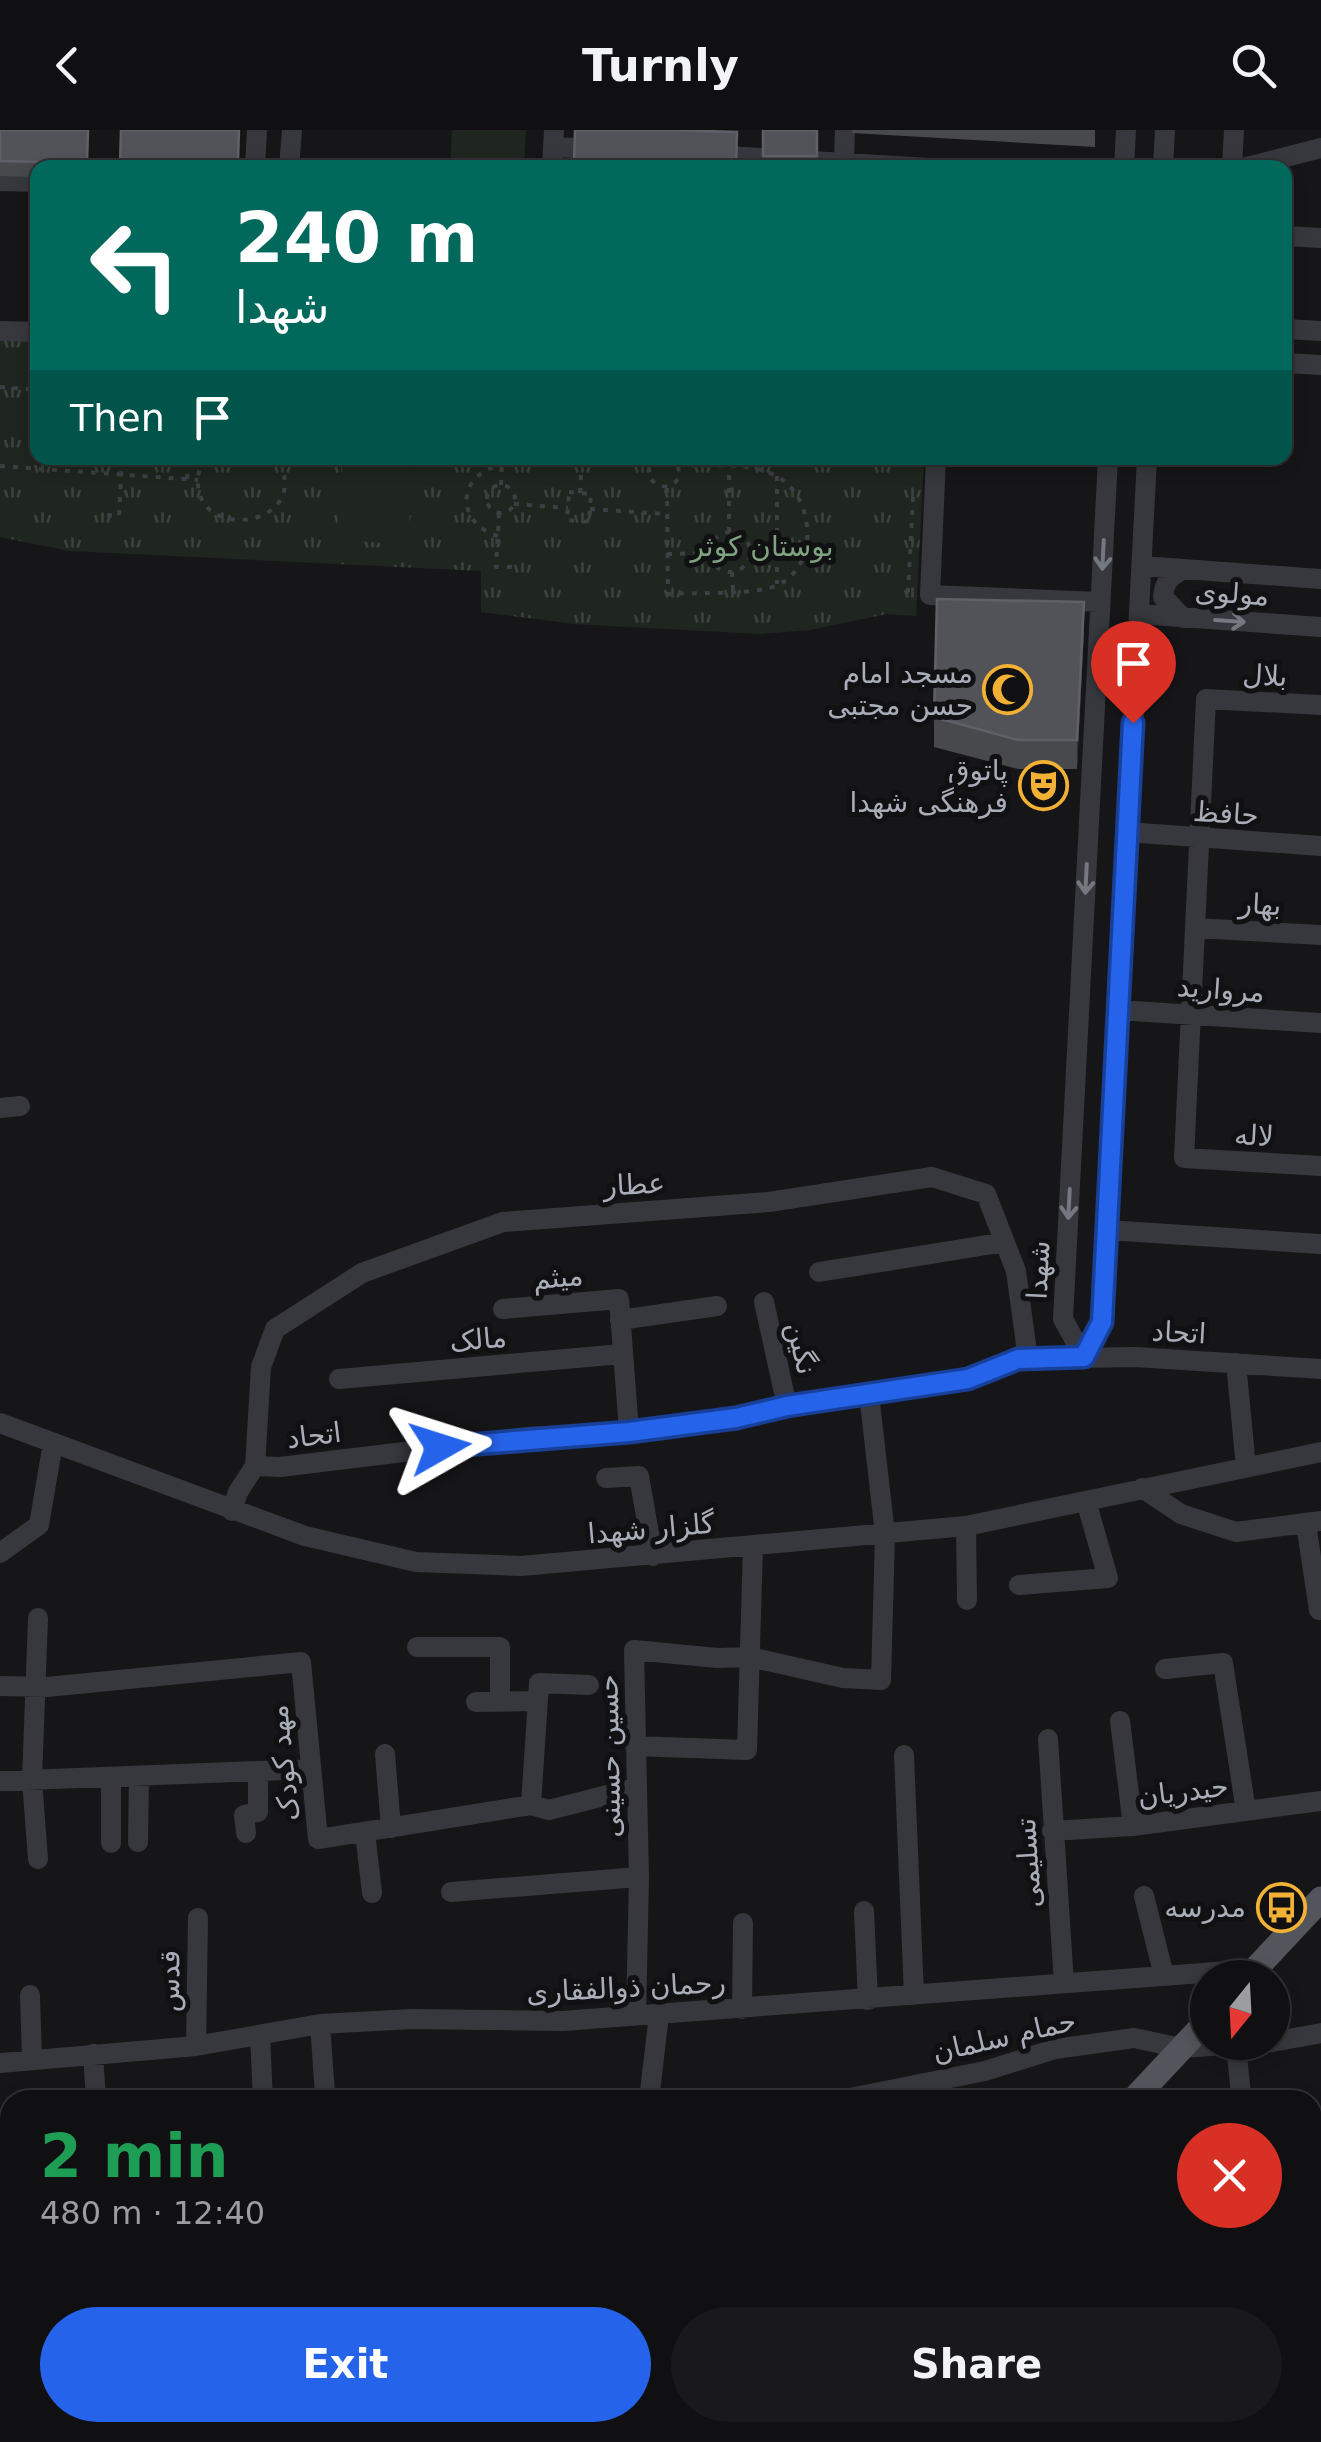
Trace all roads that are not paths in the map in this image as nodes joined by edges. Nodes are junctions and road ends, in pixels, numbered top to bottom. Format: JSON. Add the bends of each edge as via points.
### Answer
{"nodes":[{"id":1,"x":257,"y":130,"type":"edge"},
{"id":2,"x":292,"y":130,"type":"edge"},
{"id":3,"x":834,"y":130,"type":"edge"},
{"id":4,"x":845,"y":130,"type":"edge"},
{"id":5,"x":1126,"y":130,"type":"edge"},
{"id":6,"x":1165,"y":130,"type":"edge"},
{"id":7,"x":1234,"y":130,"type":"edge"},
{"id":8,"x":553,"y":148,"type":"edge"},
{"id":9,"x":1321,"y":148,"type":"edge"},
{"id":10,"x":632,"y":151,"type":"edge"},
{"id":11,"x":690,"y":154,"type":"edge"},
{"id":12,"x":256,"y":160,"type":"edge"},
{"id":13,"x":290,"y":160,"type":"edge"},
{"id":14,"x":734,"y":160,"type":"edge"},
{"id":15,"x":838,"y":160,"type":"edge"},
{"id":16,"x":839,"y":160,"type":"edge"},
{"id":17,"x":1124,"y":160,"type":"edge"},
{"id":18,"x":1163,"y":160,"type":"edge"},
{"id":19,"x":1232,"y":160,"type":"edge"},
{"id":20,"x":1274,"y":160,"type":"edge"},
{"id":21,"x":0,"y":180,"type":"edge"},
{"id":22,"x":30,"y":182,"type":"edge"},
{"id":23,"x":1292,"y":236,"type":"edge"},
{"id":24,"x":1321,"y":238,"type":"edge"},
{"id":25,"x":1292,"y":329,"type":"edge"},
{"id":26,"x":0,"y":331,"type":"edge"},
{"id":27,"x":1321,"y":331,"type":"edge"},
{"id":28,"x":30,"y":332,"type":"edge"},
{"id":29,"x":1292,"y":364,"type":"edge"},
{"id":30,"x":1321,"y":366,"type":"edge"},
{"id":31,"x":936,"y":465,"type":"edge"},
{"id":32,"x":1108,"y":465,"type":"edge"},
{"id":33,"x":1147,"y":465,"type":"edge"},
{"id":34,"x":1142,"y":566,"type":"junction"},
{"id":35,"x":1184,"y":569,"type":"junction"},
{"id":36,"x":1321,"y":579,"type":"edge"},
{"id":37,"x":1100,"y":602,"type":"junction"},
{"id":38,"x":1139,"y":614,"type":"junction"},
{"id":39,"x":1183,"y":618,"type":"junction"},
{"id":40,"x":1321,"y":627,"type":"edge"},
{"id":41,"x":1321,"y":705,"type":"edge"},
{"id":42,"x":1128,"y":832,"type":"junction"},
{"id":43,"x":1198,"y":840,"type":"junction"},
{"id":44,"x":1321,"y":846,"type":"edge"},
{"id":45,"x":1195,"y":928,"type":"junction"},
{"id":46,"x":1321,"y":935,"type":"edge"},
{"id":47,"x":1118,"y":1010,"type":"junction"},
{"id":48,"x":1191,"y":1015,"type":"junction"},
{"id":49,"x":1321,"y":1024,"type":"edge"},
{"id":50,"x":1321,"y":1166,"type":"edge"},
{"id":51,"x":1106,"y":1230,"type":"junction"},
{"id":52,"x":1005,"y":1242,"type":"junction"},
{"id":53,"x":1321,"y":1244,"type":"edge"},
{"id":54,"x":819,"y":1272,"type":"dead end"},
{"id":55,"x":764,"y":1302,"type":"dead end"},
{"id":56,"x":717,"y":1306,"type":"dead end"},
{"id":57,"x":503,"y":1309,"type":"dead end"},
{"id":58,"x":619,"y":1309,"type":"junction"},
{"id":59,"x":622,"y":1354,"type":"junction"},
{"id":60,"x":1084,"y":1357,"type":"junction"},
{"id":61,"x":1028,"y":1359,"type":"junction"},
{"id":62,"x":1236,"y":1363,"type":"junction"},
{"id":63,"x":1321,"y":1369,"type":"edge"},
{"id":64,"x":339,"y":1379,"type":"dead end"},
{"id":65,"x":869,"y":1394,"type":"junction"},
{"id":66,"x":787,"y":1406,"type":"junction"},
{"id":67,"x":0,"y":1423,"type":"edge"},
{"id":68,"x":629,"y":1432,"type":"junction"},
{"id":69,"x":53,"y":1443,"type":"junction"},
{"id":70,"x":1321,"y":1452,"type":"edge"},
{"id":71,"x":255,"y":1466,"type":"junction"},
{"id":72,"x":1246,"y":1466,"type":"junction"},
{"id":73,"x":606,"y":1478,"type":"dead end"},
{"id":74,"x":1142,"y":1488,"type":"junction"},
{"id":75,"x":1086,"y":1501,"type":"junction"},
{"id":76,"x":232,"y":1511,"type":"junction"},
{"id":77,"x":1313,"y":1523,"type":"edge"},
{"id":78,"x":966,"y":1526,"type":"junction"},
{"id":79,"x":885,"y":1534,"type":"junction"},
{"id":80,"x":753,"y":1546,"type":"junction"},
{"id":81,"x":0,"y":1553,"type":"edge"},
{"id":82,"x":652,"y":1556,"type":"junction"},
{"id":83,"x":1020,"y":1585,"type":"dead end"},
{"id":84,"x":968,"y":1600,"type":"dead end"},
{"id":85,"x":1319,"y":1610,"type":"edge"},
{"id":86,"x":38,"y":1618,"type":"dead end"},
{"id":87,"x":417,"y":1647,"type":"dead end"},
{"id":88,"x":750,"y":1657,"type":"junction"},
{"id":89,"x":1165,"y":1669,"type":"dead end"},
{"id":90,"x":589,"y":1685,"type":"dead end"},
{"id":91,"x":0,"y":1686,"type":"edge"},
{"id":92,"x":33,"y":1686,"type":"junction"},
{"id":93,"x":500,"y":1700,"type":"junction"},
{"id":94,"x":537,"y":1701,"type":"junction"},
{"id":95,"x":476,"y":1702,"type":"dead end"},
{"id":96,"x":1120,"y":1721,"type":"dead end"},
{"id":97,"x":1048,"y":1738,"type":"dead end"},
{"id":98,"x":636,"y":1746,"type":"junction"},
{"id":99,"x":386,"y":1754,"type":"dead end"},
{"id":100,"x":904,"y":1755,"type":"dead end"},
{"id":101,"x":311,"y":1769,"type":"junction"},
{"id":102,"x":258,"y":1771,"type":"junction"},
{"id":103,"x":139,"y":1776,"type":"junction"},
{"id":104,"x":112,"y":1777,"type":"junction"},
{"id":105,"x":32,"y":1780,"type":"junction"},
{"id":106,"x":0,"y":1781,"type":"edge"},
{"id":107,"x":635,"y":1788,"type":"junction"},
{"id":108,"x":1321,"y":1801,"type":"edge"},
{"id":109,"x":530,"y":1805,"type":"junction"},
{"id":110,"x":1246,"y":1811,"type":"junction"},
{"id":111,"x":1134,"y":1826,"type":"junction"},
{"id":112,"x":392,"y":1828,"type":"junction"},
{"id":113,"x":1052,"y":1831,"type":"junction"},
{"id":114,"x":365,"y":1832,"type":"junction"},
{"id":115,"x":246,"y":1833,"type":"dead end"},
{"id":116,"x":138,"y":1842,"type":"dead end"},
{"id":117,"x":111,"y":1843,"type":"dead end"},
{"id":118,"x":38,"y":1859,"type":"dead end"},
{"id":119,"x":639,"y":1877,"type":"junction"},
{"id":120,"x":451,"y":1892,"type":"dead end"},
{"id":121,"x":372,"y":1893,"type":"dead end"},
{"id":122,"x":1144,"y":1896,"type":"dead end"},
{"id":123,"x":1321,"y":1900,"type":"edge"},
{"id":124,"x":864,"y":1912,"type":"dead end"},
{"id":125,"x":198,"y":1918,"type":"dead end"},
{"id":126,"x":743,"y":1924,"type":"dead end"},
{"id":127,"x":1263,"y":1960,"type":"edge"},
{"id":128,"x":1190,"y":1975,"type":"edge"},
{"id":129,"x":1164,"y":1976,"type":"junction"},
{"id":130,"x":1064,"y":1983,"type":"junction"},
{"id":131,"x":914,"y":1995,"type":"junction"},
{"id":132,"x":30,"y":1996,"type":"dead end"},
{"id":133,"x":868,"y":2000,"type":"junction"},
{"id":134,"x":742,"y":2009,"type":"junction"},
{"id":135,"x":659,"y":2015,"type":"junction"},
{"id":136,"x":636,"y":2016,"type":"junction"},
{"id":137,"x":320,"y":2024,"type":"junction"},
{"id":138,"x":1321,"y":2033,"type":"edge"},
{"id":139,"x":260,"y":2035,"type":"junction"},
{"id":140,"x":1190,"y":2039,"type":"edge"},
{"id":141,"x":1290,"y":2039,"type":"edge"},
{"id":142,"x":196,"y":2046,"type":"junction"},
{"id":143,"x":1190,"y":2047,"type":"edge"},
{"id":144,"x":1181,"y":2048,"type":"junction"},
{"id":145,"x":93,"y":2054,"type":"junction"},
{"id":146,"x":32,"y":2060,"type":"junction"},
{"id":147,"x":1237,"y":2060,"type":"edge"},
{"id":148,"x":0,"y":2063,"type":"edge"},
{"id":149,"x":95,"y":2090,"type":"edge"},
{"id":150,"x":263,"y":2090,"type":"edge"},
{"id":151,"x":324,"y":2090,"type":"edge"},
{"id":152,"x":650,"y":2090,"type":"edge"},
{"id":153,"x":890,"y":2090,"type":"edge"},
{"id":154,"x":1142,"y":2090,"type":"edge"},
{"id":155,"x":1240,"y":2090,"type":"edge"}],
"edges":[{"from":1,"to":12,"type":"street"},
{"from":2,"to":13,"type":"street"},
{"from":3,"to":15,"type":"street"},
{"from":4,"to":16,"type":"street"},
{"from":5,"to":17,"type":"street"},
{"from":6,"to":18,"type":"street"},
{"from":7,"to":19,"type":"street"},
{"from":8,"to":10,"type":"street"},
{"from":9,"to":20,"type":"street"},
{"from":11,"to":14,"type":"street"},
{"from":21,"to":22,"type":"street"},
{"from":23,"to":24,"type":"street"},
{"from":25,"to":27,"type":"street"},
{"from":26,"to":28,"type":"street"},
{"from":29,"to":30,"type":"street"},
{"from":31,"to":37,"type":"street","via":[[930,595]]},
{"from":32,"to":37,"type":"street","name":"شهدا","one_way":true},
{"from":33,"to":34,"type":"street"},
{"from":34,"to":35,"type":"street","name":"مولوی"},
{"from":34,"to":38,"type":"street"},
{"from":35,"to":36,"type":"street","name":"مولوی"},
{"from":35,"to":39,"type":"street","via":[[1170,577],[1163,597]]},
{"from":37,"to":60,"type":"street","name":"شهدا","one_way":true,"via":[[1063,1319]]},
{"from":38,"to":39,"type":"street","name":"مولوی"},
{"from":38,"to":42,"type":"street"},
{"from":39,"to":40,"type":"street","name":"مولوی","one_way":true},
{"from":41,"to":43,"type":"street","name":"بلال","via":[[1206,699]]},
{"from":42,"to":43,"type":"street","name":"حافظ"},
{"from":42,"to":47,"type":"street"},
{"from":43,"to":44,"type":"street","name":"حافظ"},
{"from":43,"to":45,"type":"street"},
{"from":45,"to":46,"type":"street","name":"بهار"},
{"from":45,"to":48,"type":"street"},
{"from":47,"to":48,"type":"street","name":"مروارید"},
{"from":47,"to":51,"type":"street"},
{"from":48,"to":49,"type":"street","name":"مروارید"},
{"from":48,"to":50,"type":"street","name":"لاله","via":[[1184,1158]]},
{"from":51,"to":53,"type":"street"},
{"from":51,"to":60,"type":"street","via":[[1102,1322]]},
{"from":52,"to":54,"type":"street"},
{"from":52,"to":61,"type":"street","name":"عطار","via":[[1016,1271]]},
{"from":52,"to":71,"type":"street","name":"عطار","via":[[986,1194],[932,1177],[768,1202],[503,1222],[362,1273],[275,1328],[262,1366]]},
{"from":55,"to":66,"type":"street","name":"نگین"},
{"from":56,"to":58,"type":"street"},
{"from":57,"to":58,"type":"street","name":"میثم"},
{"from":58,"to":59,"type":"street"},
{"from":59,"to":64,"type":"street","name":"مالک"},
{"from":59,"to":68,"type":"street"},
{"from":60,"to":61,"type":"street","name":"اتحاد"},
{"from":60,"to":62,"type":"street","name":"اتحاد"},
{"from":61,"to":65,"type":"street","name":"اتحاد","via":[[968,1379]]},
{"from":62,"to":63,"type":"street","name":"اتحاد"},
{"from":62,"to":72,"type":"street"},
{"from":65,"to":66,"type":"street","name":"اتحاد"},
{"from":65,"to":79,"type":"street"},
{"from":66,"to":68,"type":"street","name":"اتحاد"},
{"from":67,"to":69,"type":"street","name":"گلزار شهدا"},
{"from":68,"to":71,"type":"street","name":"اتحاد"},
{"from":69,"to":76,"type":"street","name":"گلزار شهدا"},
{"from":69,"to":81,"type":"street","via":[[39,1526]]},
{"from":70,"to":72,"type":"street","name":"گلزار شهدا"},
{"from":71,"to":76,"type":"street","name":"اتحاد"},
{"from":72,"to":74,"type":"street","name":"گلزار شهدا"},
{"from":73,"to":82,"type":"street","via":[[639,1476]]},
{"from":74,"to":75,"type":"street","name":"گلزار شهدا"},
{"from":74,"to":77,"type":"street","via":[[1181,1514],[1236,1532]]},
{"from":75,"to":78,"type":"street","name":"گلزار شهدا"},
{"from":75,"to":83,"type":"street","via":[[1108,1578]]},
{"from":76,"to":82,"type":"street","name":"گلزار شهدا","via":[[416,1562],[520,1566]]},
{"from":77,"to":85,"type":"street"},
{"from":78,"to":79,"type":"street","name":"گلزار شهدا"},
{"from":78,"to":84,"type":"street"},
{"from":79,"to":80,"type":"street","name":"گلزار شهدا"},
{"from":79,"to":88,"type":"street","name":"حسین حسینی","via":[[881,1680]]},
{"from":80,"to":82,"type":"street","name":"گلزار شهدا"},
{"from":80,"to":88,"type":"street"},
{"from":86,"to":92,"type":"street"},
{"from":87,"to":93,"type":"street","via":[[500,1648]]},
{"from":88,"to":98,"type":"street","via":[[747,1750]]},
{"from":88,"to":98,"type":"street","name":"حسین حسینی","via":[[634,1650]]},
{"from":89,"to":110,"type":"street","via":[[1223,1663]]},
{"from":90,"to":94,"type":"street","via":[[539,1683]]},
{"from":91,"to":92,"type":"street","name":"مهد کودک"},
{"from":92,"to":101,"type":"street","name":"مهد کودک","via":[[301,1662]]},
{"from":92,"to":105,"type":"street"},
{"from":93,"to":94,"type":"street"},
{"from":93,"to":95,"type":"street"},
{"from":94,"to":109,"type":"street"},
{"from":96,"to":111,"type":"street"},
{"from":97,"to":113,"type":"street","name":"تسلیمی"},
{"from":98,"to":107,"type":"street","name":"حسین حسینی"},
{"from":99,"to":112,"type":"street"},
{"from":100,"to":131,"type":"street"},
{"from":101,"to":102,"type":"street"},
{"from":101,"to":114,"type":"street","name":"مهد کودک","via":[[318,1839]]},
{"from":102,"to":103,"type":"street"},
{"from":102,"to":115,"type":"street","via":[[258,1812],[244,1814]]},
{"from":103,"to":104,"type":"street"},
{"from":103,"to":116,"type":"street"},
{"from":104,"to":105,"type":"street"},
{"from":104,"to":117,"type":"street"},
{"from":105,"to":106,"type":"street"},
{"from":105,"to":118,"type":"street"},
{"from":107,"to":109,"type":"street","name":"مهد کودک","via":[[549,1810]]},
{"from":107,"to":119,"type":"street","name":"حسین حسینی"},
{"from":108,"to":110,"type":"street","name":"حیدریان"},
{"from":109,"to":112,"type":"street","name":"مهد کودک"},
{"from":110,"to":111,"type":"street","name":"حیدریان"},
{"from":111,"to":113,"type":"street","name":"حیدریان"},
{"from":112,"to":114,"type":"street","name":"مهد کودک"},
{"from":113,"to":130,"type":"street","name":"تسلیمی"},
{"from":114,"to":121,"type":"street"},
{"from":119,"to":120,"type":"street"},
{"from":119,"to":136,"type":"street","name":"حسین حسینی"},
{"from":122,"to":129,"type":"street"},
{"from":123,"to":127,"type":"main road"},
{"from":124,"to":133,"type":"street"},
{"from":125,"to":142,"type":"street","name":"قدس"},
{"from":126,"to":134,"type":"street"},
{"from":128,"to":129,"type":"street","name":"رحمان ذوالفقاری"},
{"from":129,"to":130,"type":"street","name":"رحمان ذوالفقاری"},
{"from":130,"to":131,"type":"street","name":"رحمان ذوالفقاری"},
{"from":131,"to":133,"type":"street","name":"رحمان ذوالفقاری"},
{"from":132,"to":146,"type":"street"},
{"from":133,"to":134,"type":"street","name":"رحمان ذوالفقاری"},
{"from":134,"to":135,"type":"street","name":"رحمان ذوالفقاری"},
{"from":135,"to":136,"type":"street","name":"رحمان ذوالفقاری"},
{"from":135,"to":152,"type":"street"},
{"from":136,"to":137,"type":"street","name":"رحمان ذوالفقاری"},
{"from":137,"to":139,"type":"street","name":"رحمان ذوالفقاری"},
{"from":137,"to":151,"type":"street"},
{"from":138,"to":141,"type":"street","name":"حمام سلمان"},
{"from":139,"to":142,"type":"street","name":"رحمان ذوالفقاری"},
{"from":139,"to":150,"type":"street"},
{"from":140,"to":144,"type":"main road"},
{"from":142,"to":145,"type":"street","name":"رحمان ذوالفقاری"},
{"from":143,"to":144,"type":"street","name":"حمام سلمان"},
{"from":144,"to":153,"type":"street","name":"حمام سلمان","via":[[1134,2038],[1055,2049]]},
{"from":144,"to":154,"type":"main road"},
{"from":145,"to":146,"type":"street","name":"رحمان ذوالفقاری"},
{"from":145,"to":149,"type":"street"},
{"from":146,"to":148,"type":"street","name":"رحمان ذوالفقاری"},
{"from":147,"to":155,"type":"street"}]}
